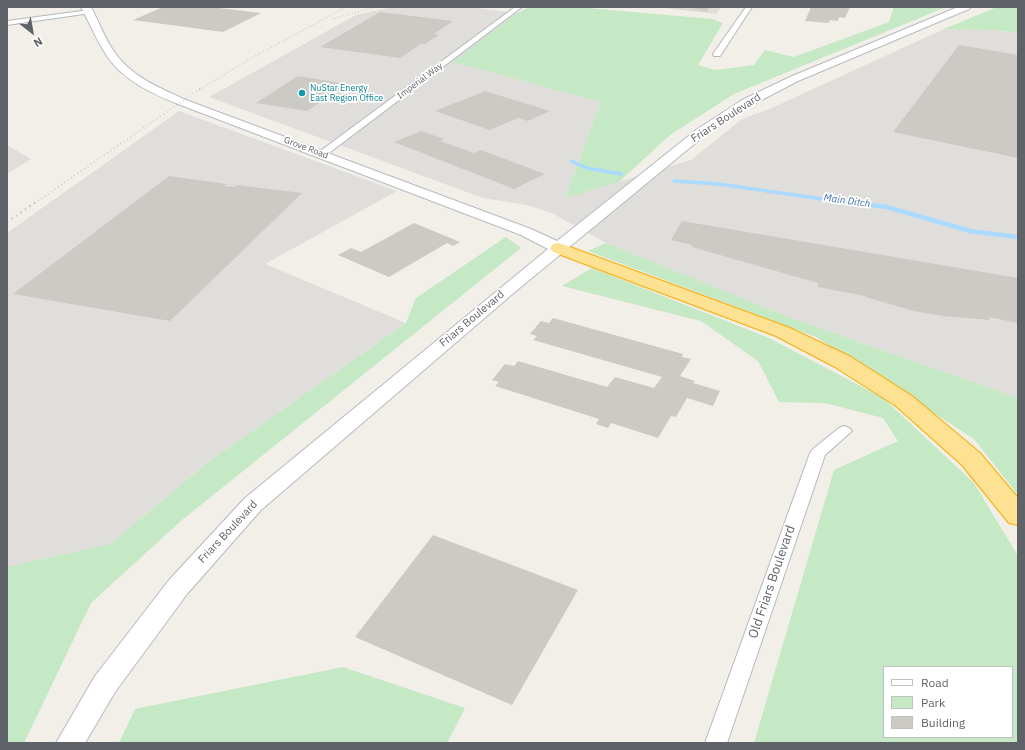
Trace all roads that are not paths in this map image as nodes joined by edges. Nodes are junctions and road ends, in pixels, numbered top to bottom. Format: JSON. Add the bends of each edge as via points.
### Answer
{"nodes":[{"id":1,"x":519,"y":7,"type":"edge"},
{"id":2,"x":749,"y":7,"type":"edge"},
{"id":3,"x":966,"y":7,"type":"edge"},
{"id":4,"x":87,"y":10,"type":"edge"},
{"id":5,"x":7,"y":23,"type":"edge"},
{"id":6,"x":718,"y":54,"type":"dead end"},
{"id":7,"x":322,"y":154,"type":"junction"},
{"id":8,"x":559,"y":248,"type":"junction"},
{"id":9,"x":844,"y":431,"type":"dead end"},
{"id":10,"x":1018,"y":516,"type":"edge"},
{"id":11,"x":70,"y":743,"type":"edge"},
{"id":12,"x":716,"y":743,"type":"edge"}],
"edges":[{"from":1,"to":7,"type":"street","name":"Imperial Way"},
{"from":2,"to":6,"type":"street"},
{"from":3,"to":8,"type":"main road","name":"Friars Boulevard","via":[[794,79],[746,104],[700,133]]},
{"from":4,"to":5,"type":"street"},
{"from":4,"to":7,"type":"main road","name":"Grove Road","via":[[115,60],[133,76],[182,102]]},
{"from":7,"to":8,"type":"main road","name":"Grove Road","via":[[526,232]]},
{"from":8,"to":10,"type":"highway","via":[[784,332],[843,362],[904,402],[971,460]]},
{"from":8,"to":11,"type":"main road","name":"Friars Boulevard","via":[[252,504],[178,587],[105,684]]},
{"from":9,"to":12,"type":"street","name":"Old Friars Boulevard","via":[[818,453]]}]}
